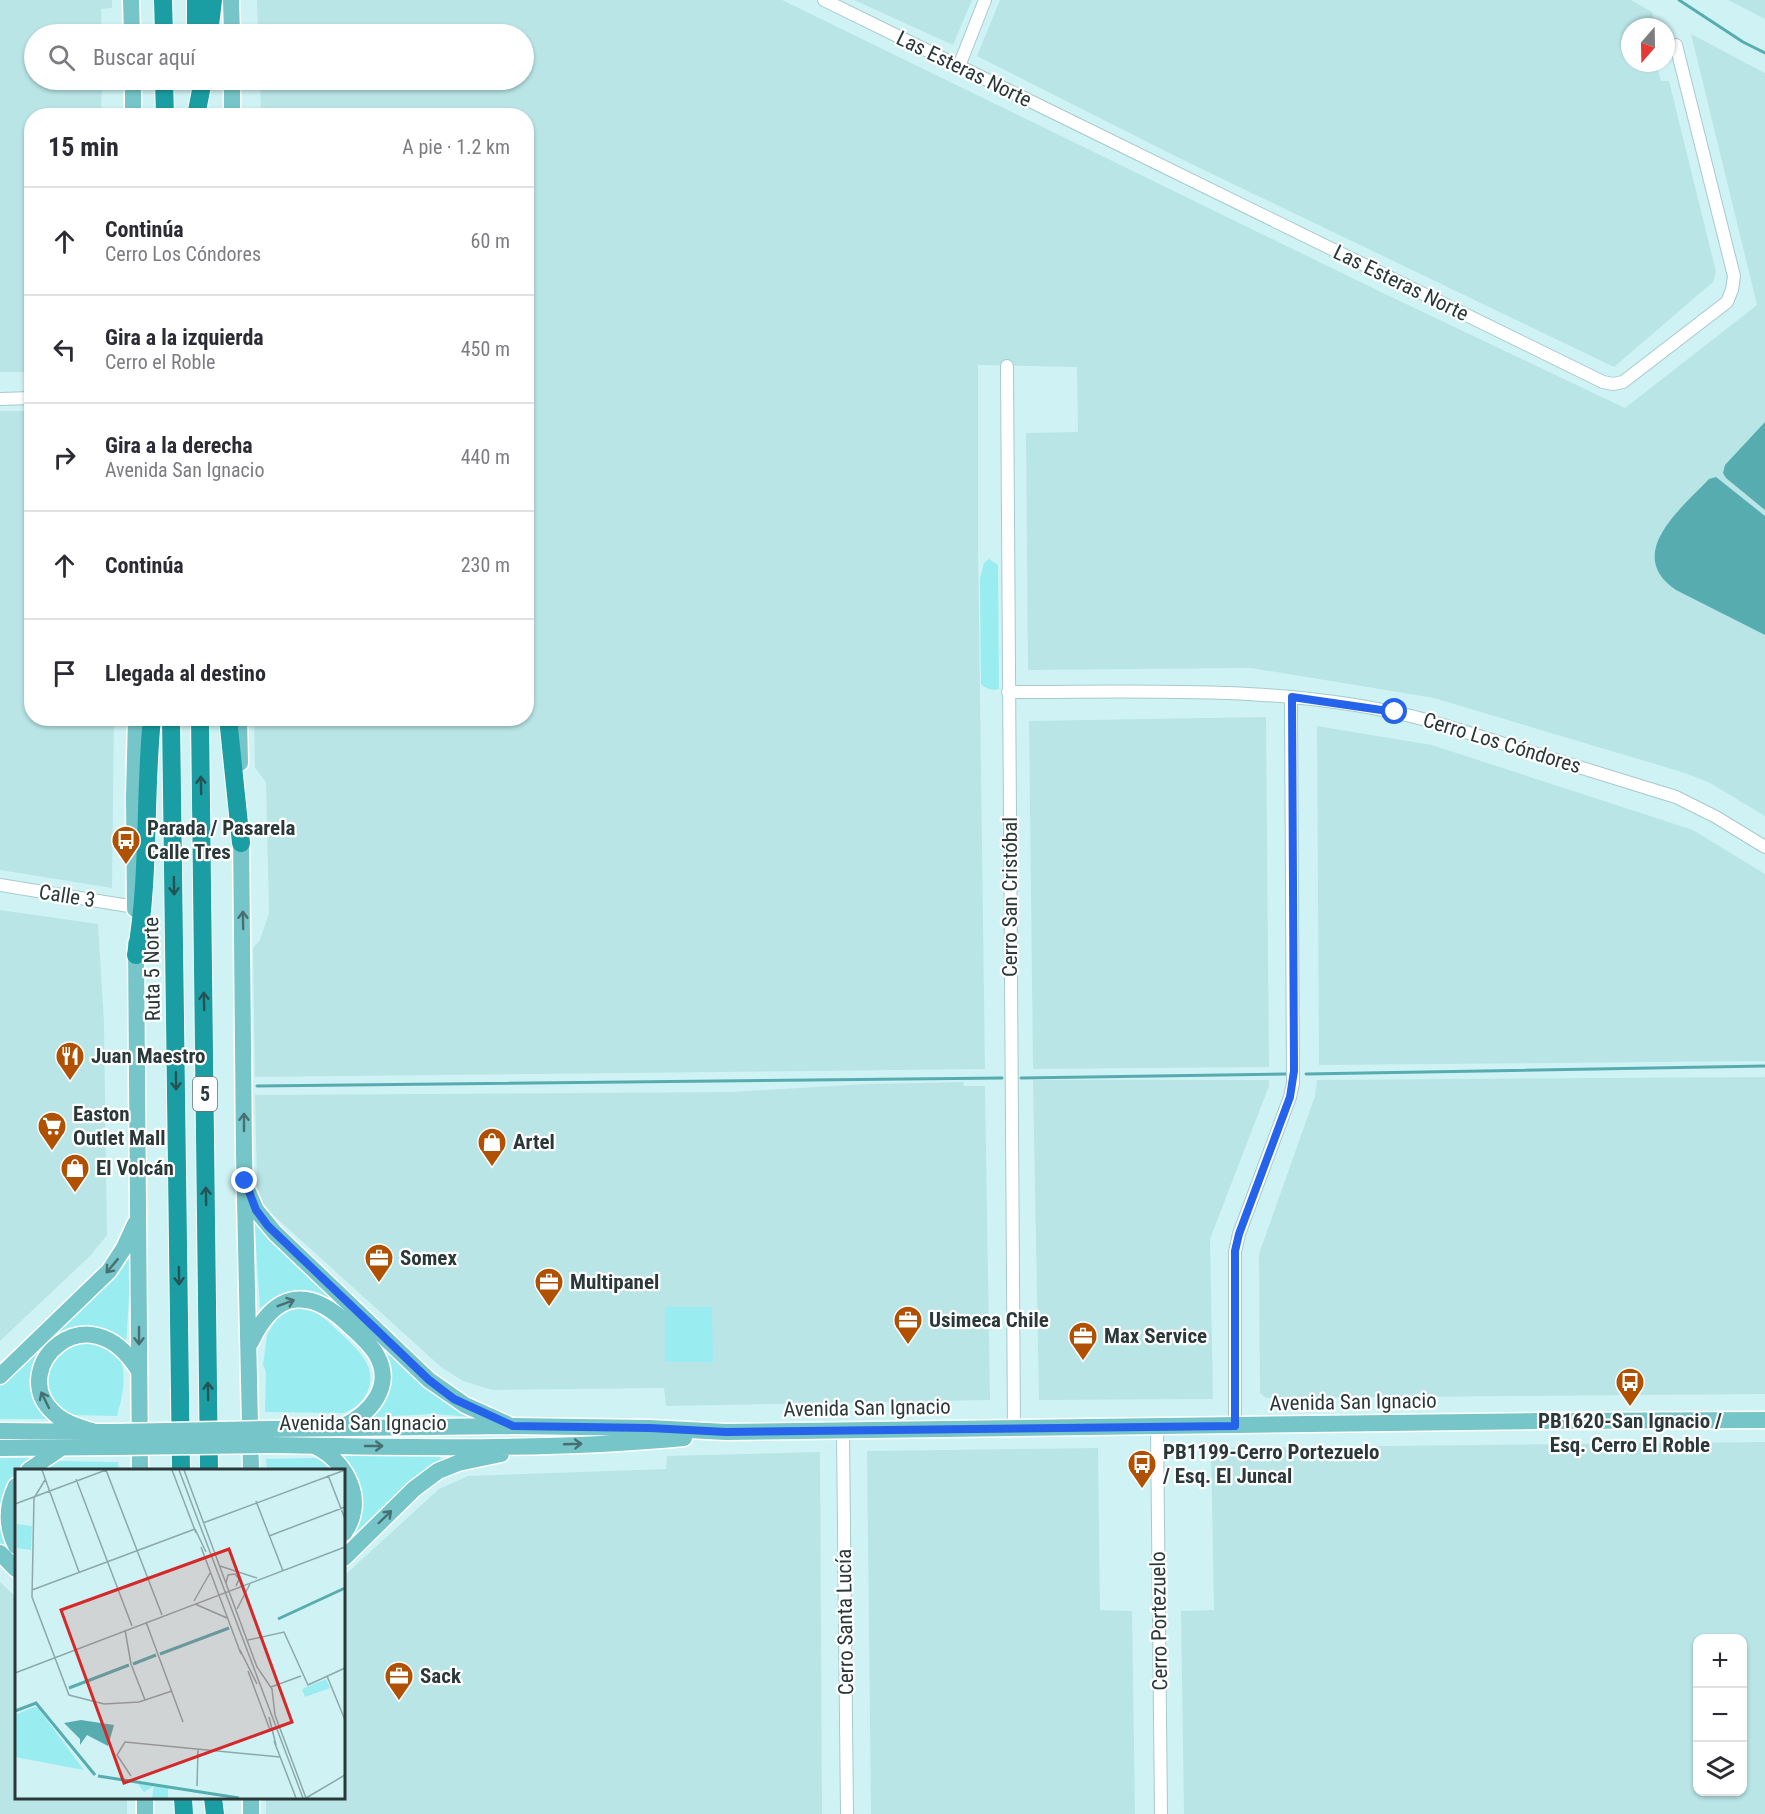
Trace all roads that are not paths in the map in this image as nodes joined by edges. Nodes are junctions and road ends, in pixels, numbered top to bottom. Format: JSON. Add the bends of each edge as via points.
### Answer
{"nodes":[{"id":1,"x":132,"y":0,"type":"edge"},
{"id":2,"x":163,"y":0,"type":"edge"},
{"id":3,"x":196,"y":0,"type":"edge"},
{"id":4,"x":213,"y":0,"type":"edge"},
{"id":5,"x":231,"y":0,"type":"edge"},
{"id":6,"x":824,"y":0,"type":"edge"},
{"id":7,"x":985,"y":0,"type":"edge"},
{"id":8,"x":132,"y":24,"type":"edge"},
{"id":9,"x":164,"y":24,"type":"edge"},
{"id":10,"x":196,"y":24,"type":"edge"},
{"id":11,"x":210,"y":24,"type":"edge"},
{"id":12,"x":232,"y":24,"type":"edge"},
{"id":13,"x":1676,"y":45,"type":"dead end"},
{"id":14,"x":958,"y":66,"type":"junction"},
{"id":15,"x":133,"y":90,"type":"edge"},
{"id":16,"x":164,"y":90,"type":"edge"},
{"id":17,"x":195,"y":90,"type":"edge"},
{"id":18,"x":201,"y":90,"type":"edge"},
{"id":19,"x":232,"y":90,"type":"edge"},
{"id":20,"x":133,"y":108,"type":"edge"},
{"id":21,"x":165,"y":108,"type":"edge"},
{"id":22,"x":195,"y":108,"type":"edge"},
{"id":23,"x":197,"y":108,"type":"edge"},
{"id":24,"x":232,"y":108,"type":"edge"},
{"id":25,"x":1006,"y":366,"type":"dead end"},
{"id":26,"x":24,"y":398,"type":"edge"},
{"id":27,"x":0,"y":399,"type":"edge"},
{"id":28,"x":1008,"y":692,"type":"junction"},
{"id":29,"x":1292,"y":697,"type":"junction"},
{"id":30,"x":136,"y":726,"type":"edge"},
{"id":31,"x":151,"y":726,"type":"edge"},
{"id":32,"x":171,"y":726,"type":"edge"},
{"id":33,"x":200,"y":726,"type":"edge"},
{"id":34,"x":229,"y":726,"type":"edge"},
{"id":35,"x":239,"y":726,"type":"edge"},
{"id":36,"x":241,"y":843,"type":"junction"},
{"id":37,"x":1765,"y":848,"type":"edge"},
{"id":38,"x":0,"y":885,"type":"edge"},
{"id":39,"x":135,"y":907,"type":"junction"},
{"id":40,"x":136,"y":955,"type":"junction"},
{"id":41,"x":245,"y":1181,"type":"junction"},
{"id":42,"x":138,"y":1214,"type":"junction"},
{"id":43,"x":249,"y":1345,"type":"junction"},
{"id":44,"x":139,"y":1371,"type":"junction"},
{"id":45,"x":0,"y":1376,"type":"edge"},
{"id":46,"x":1765,"y":1420,"type":"edge"},
{"id":47,"x":513,"y":1426,"type":"junction"},
{"id":48,"x":1235,"y":1426,"type":"junction"},
{"id":49,"x":1157,"y":1427,"type":"junction"},
{"id":50,"x":335,"y":1429,"type":"junction"},
{"id":51,"x":1014,"y":1429,"type":"junction"},
{"id":52,"x":0,"y":1431,"type":"edge"},
{"id":53,"x":92,"y":1431,"type":"junction"},
{"id":54,"x":843,"y":1431,"type":"junction"},
{"id":55,"x":726,"y":1432,"type":"junction"},
{"id":56,"x":270,"y":1437,"type":"junction"},
{"id":57,"x":115,"y":1439,"type":"junction"},
{"id":58,"x":534,"y":1445,"type":"junction"},
{"id":59,"x":315,"y":1446,"type":"junction"},
{"id":60,"x":0,"y":1448,"type":"edge"},
{"id":61,"x":60,"y":1449,"type":"junction"},
{"id":62,"x":30,"y":1469,"type":"edge"},
{"id":63,"x":140,"y":1469,"type":"edge"},
{"id":64,"x":181,"y":1469,"type":"edge"},
{"id":65,"x":209,"y":1469,"type":"edge"},
{"id":66,"x":251,"y":1469,"type":"edge"},
{"id":67,"x":341,"y":1469,"type":"edge"},
{"id":68,"x":345,"y":1474,"type":"edge"},
{"id":69,"x":15,"y":1489,"type":"edge"},
{"id":70,"x":345,"y":1531,"type":"edge"},
{"id":71,"x":15,"y":1544,"type":"edge"},
{"id":72,"x":0,"y":1553,"type":"edge"},
{"id":73,"x":345,"y":1557,"type":"edge"},
{"id":74,"x":15,"y":1568,"type":"edge"},
{"id":75,"x":183,"y":1799,"type":"edge"},
{"id":76,"x":212,"y":1799,"type":"edge"},
{"id":77,"x":184,"y":1814,"type":"edge"},
{"id":78,"x":214,"y":1814,"type":"edge"},
{"id":79,"x":847,"y":1814,"type":"edge"},
{"id":80,"x":1161,"y":1814,"type":"edge"}],
"edges":[{"from":1,"to":8,"type":"main road"},
{"from":2,"to":9,"type":"highway"},
{"from":3,"to":10,"type":"highway"},
{"from":4,"to":11,"type":"highway"},
{"from":5,"to":12,"type":"main road"},
{"from":6,"to":14,"type":"street","name":"Las Esteras Norte"},
{"from":7,"to":14,"type":"street"},
{"from":13,"to":14,"type":"street","name":"Las Esteras Norte","via":[[1734,276],[1732,290],[1727,302],[1623,382],[1613,384]]},
{"from":15,"to":20,"type":"main road"},
{"from":16,"to":21,"type":"highway"},
{"from":17,"to":22,"type":"highway"},
{"from":18,"to":23,"type":"highway"},
{"from":19,"to":24,"type":"main road"},
{"from":25,"to":28,"type":"street","name":"Cerro San Cristóbal"},
{"from":26,"to":27,"type":"street"},
{"from":28,"to":29,"type":"street","name":"Cerro Los Cóndores","via":[[1208,692]]},
{"from":28,"to":51,"type":"street","name":"Cerro San Cristóbal"},
{"from":29,"to":37,"type":"street","name":"Cerro Los Cóndores","via":[[1414,716],[1676,797]]},
{"from":29,"to":48,"type":"street","via":[[1294,1071],[1290,1097],[1235,1251]]},
{"from":30,"to":39,"type":"main road"},
{"from":31,"to":40,"type":"highway","via":[[145,892]]},
{"from":32,"to":64,"type":"highway","name":"Ruta 5 Norte","number":"5","one_way":true},
{"from":65,"to":33,"type":"highway","number":"5","one_way":true},
{"from":34,"to":36,"type":"highway"},
{"from":35,"to":36,"type":"main road"},
{"from":41,"to":36,"type":"main road","one_way":true},
{"from":38,"to":39,"type":"street","name":"Calle 3"},
{"from":39,"to":40,"type":"main road"},
{"from":40,"to":42,"type":"main road"},
{"from":41,"to":43,"type":"main road"},
{"from":41,"to":47,"type":"main road","via":[[256,1210],[268,1226],[429,1380],[454,1399]]},
{"from":42,"to":44,"type":"main road","one_way":true},
{"from":42,"to":45,"type":"main road","one_way":true,"via":[[129,1240],[114,1264]]},
{"from":43,"to":50,"type":"main road","one_way":true,"via":[[273,1309],[300,1298],[327,1307],[362,1337],[381,1364],[380,1392],[366,1412]]},
{"from":43,"to":66,"type":"main road"},
{"from":53,"to":44,"type":"main road","one_way":true,"via":[[58,1417],[44,1400],[40,1372],[49,1352],[73,1336],[98,1335],[121,1348]]},
{"from":44,"to":63,"type":"main road"},
{"from":46,"to":48,"type":"main road","name":"Avenida San Ignacio"},
{"from":47,"to":50,"type":"main road","name":"Avenida San Ignacio"},
{"from":47,"to":55,"type":"main road","name":"Avenida San Ignacio"},
{"from":48,"to":49,"type":"main road","name":"Avenida San Ignacio"},
{"from":49,"to":51,"type":"main road","name":"Avenida San Ignacio"},
{"from":49,"to":80,"type":"street","name":"Cerro Portezuelo"},
{"from":50,"to":56,"type":"main road","name":"Avenida San Ignacio"},
{"from":51,"to":54,"type":"main road","name":"Avenida San Ignacio"},
{"from":52,"to":53,"type":"main road","name":"Avenida San Ignacio"},
{"from":53,"to":57,"type":"main road","name":"Avenida San Ignacio"},
{"from":54,"to":55,"type":"main road","name":"Avenida San Ignacio"},
{"from":54,"to":79,"type":"street","name":"Cerro Santa Lucía"},
{"from":58,"to":55,"type":"main road","name":"Avenida San Ignacio","one_way":true,"via":[[660,1440]]},
{"from":56,"to":57,"type":"main road","name":"Avenida San Ignacio","bridge":true},
{"from":56,"to":59,"type":"main road","name":"Avenida San Ignacio"},
{"from":57,"to":61,"type":"main road","name":"Avenida San Ignacio"},
{"from":59,"to":58,"type":"main road","name":"Avenida San Ignacio","one_way":true},
{"from":73,"to":58,"type":"main road","one_way":true,"via":[[414,1489],[438,1471]]},
{"from":59,"to":67,"type":"main road"},
{"from":60,"to":61,"type":"main road","name":"Avenida San Ignacio"},
{"from":61,"to":62,"type":"main road"},
{"from":68,"to":70,"type":"main road","via":[[354,1497]]},
{"from":69,"to":71,"type":"main road","via":[[9,1517]]},
{"from":72,"to":74,"type":"main road"},
{"from":75,"to":77,"type":"highway"},
{"from":76,"to":78,"type":"highway"}]}
